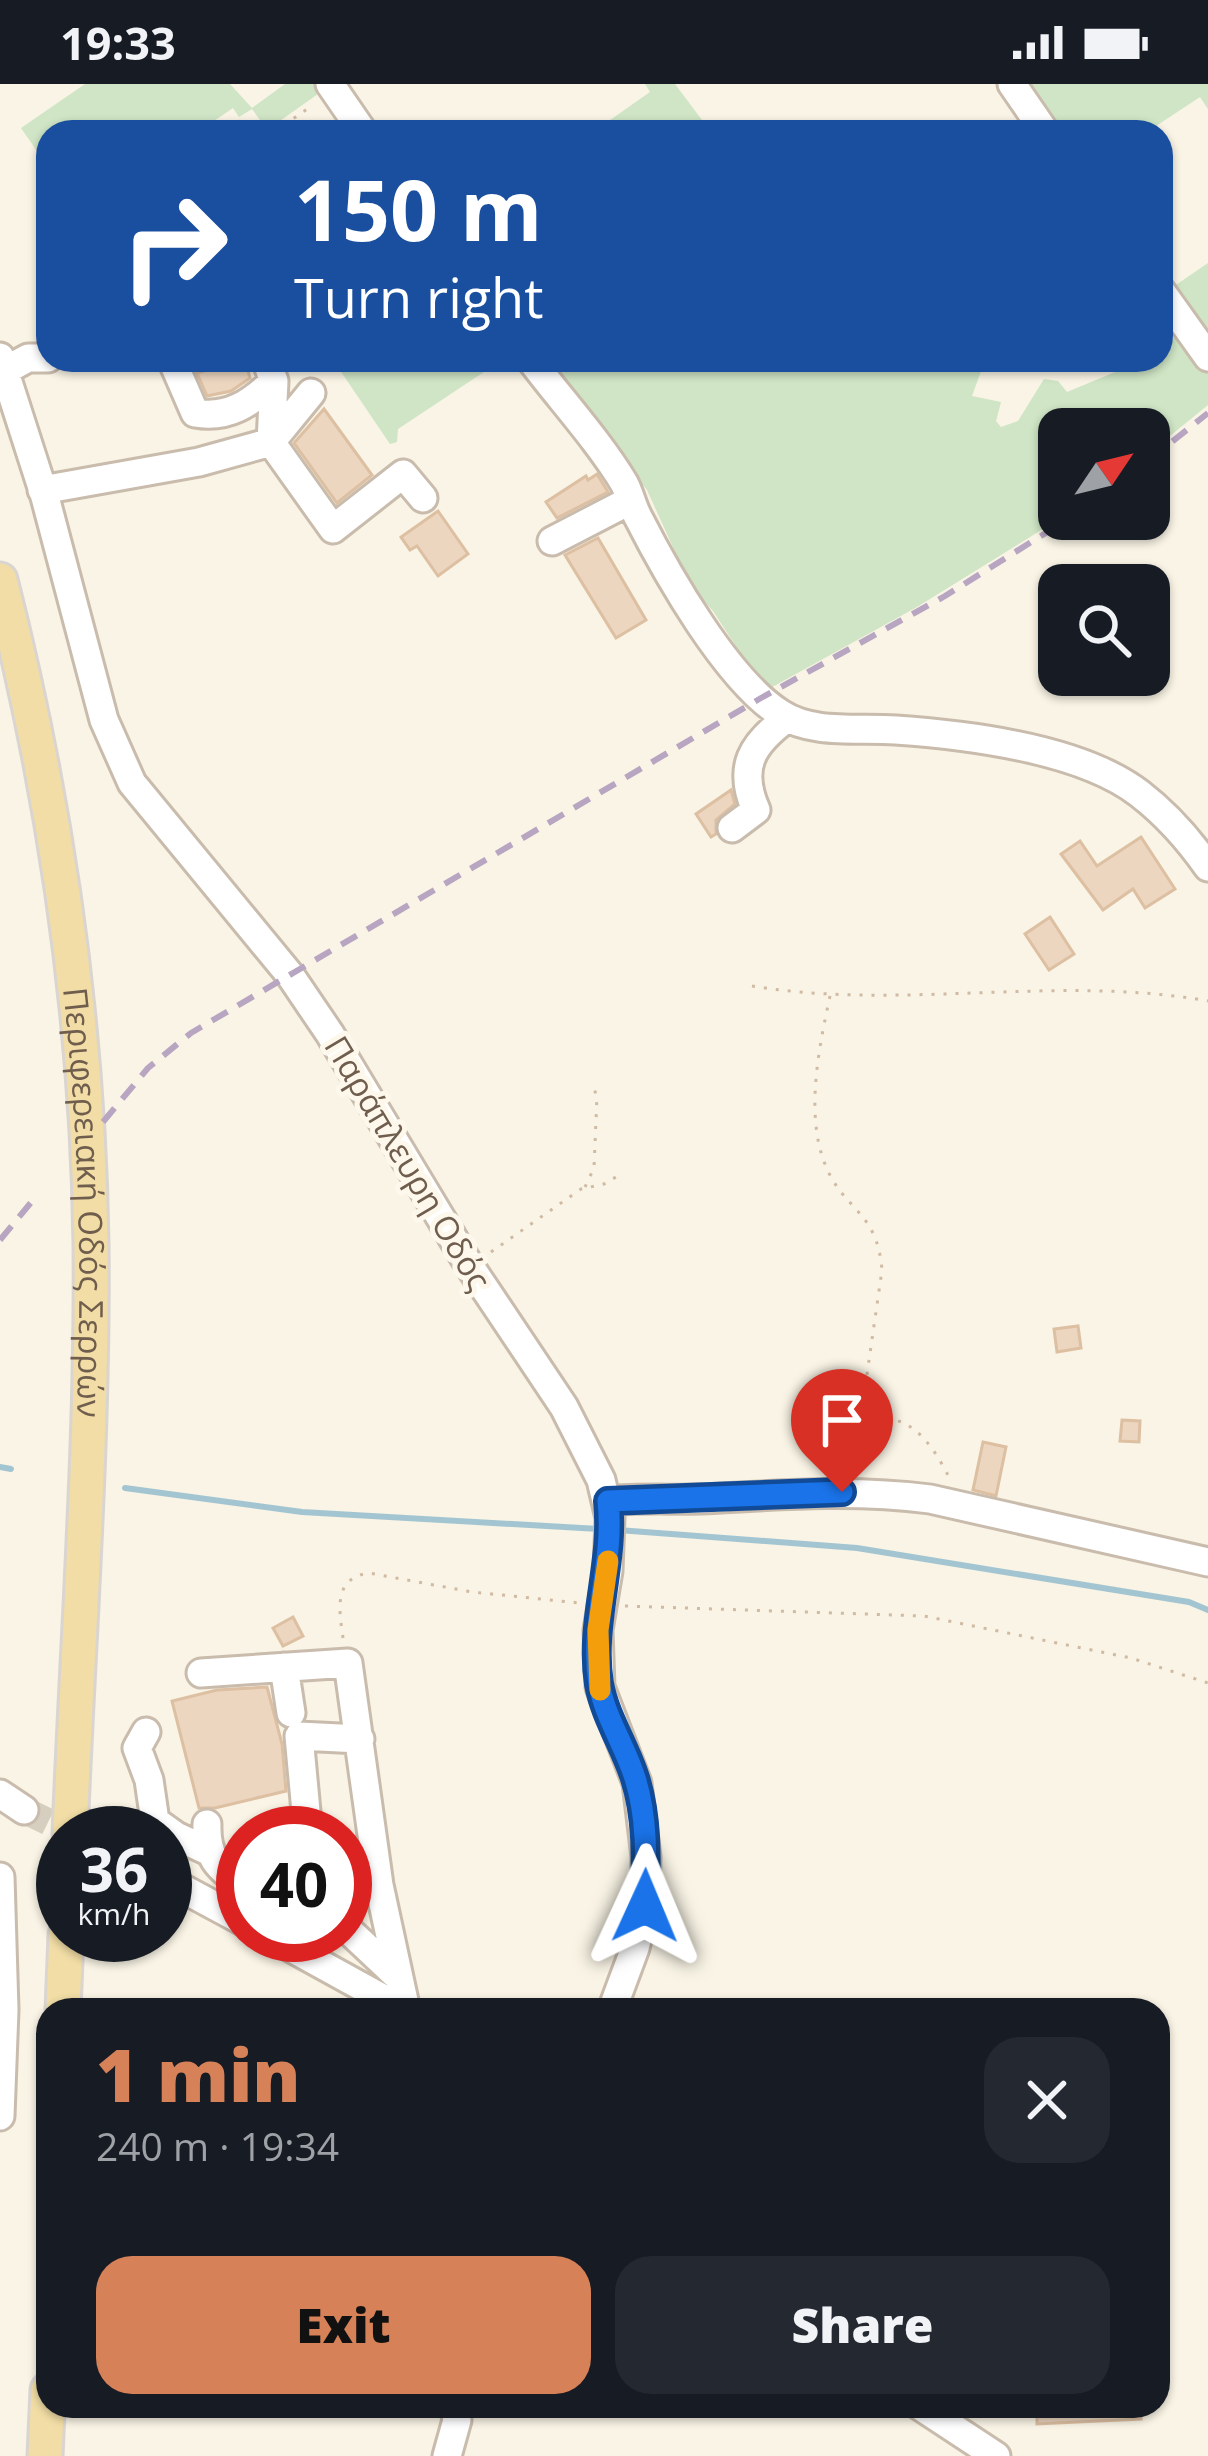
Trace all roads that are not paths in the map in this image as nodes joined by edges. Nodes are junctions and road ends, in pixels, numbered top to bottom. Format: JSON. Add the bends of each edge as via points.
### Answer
{"nodes":[{"id":1,"x":1012,"y":84,"type":"edge"},
{"id":2,"x":332,"y":87,"type":"edge"},
{"id":3,"x":355,"y":120,"type":"edge"},
{"id":4,"x":1037,"y":120,"type":"edge"},
{"id":5,"x":1173,"y":308,"type":"edge"},
{"id":6,"x":1208,"y":357,"type":"edge"},
{"id":7,"x":36,"y":358,"type":"edge"},
{"id":8,"x":3,"y":364,"type":"edge"},
{"id":9,"x":177,"y":372,"type":"edge"},
{"id":10,"x":269,"y":372,"type":"edge"},
{"id":11,"x":270,"y":372,"type":"edge"},
{"id":12,"x":540,"y":372,"type":"edge"},
{"id":13,"x":311,"y":393,"type":"dead end"},
{"id":14,"x":271,"y":442,"type":"junction"},
{"id":15,"x":42,"y":490,"type":"junction"},
{"id":16,"x":423,"y":498,"type":"dead end"},
{"id":17,"x":631,"y":500,"type":"junction"},
{"id":18,"x":552,"y":542,"type":"dead end"},
{"id":19,"x":0,"y":580,"type":"edge"},
{"id":20,"x":787,"y":718,"type":"junction"},
{"id":21,"x":732,"y":828,"type":"dead end"},
{"id":22,"x":1208,"y":867,"type":"edge"},
{"id":23,"x":609,"y":1509,"type":"junction"},
{"id":24,"x":1208,"y":1562,"type":"edge"},
{"id":25,"x":284,"y":1667,"type":"junction"},
{"id":26,"x":201,"y":1673,"type":"dead end"},
{"id":27,"x":291,"y":1713,"type":"dead end"},
{"id":28,"x":146,"y":1732,"type":"dead end"},
{"id":29,"x":360,"y":1738,"type":"junction"},
{"id":30,"x":0,"y":1794,"type":"edge"},
{"id":31,"x":71,"y":1806,"type":"edge"},
{"id":32,"x":305,"y":1806,"type":"edge"},
{"id":33,"x":24,"y":1810,"type":"tunnel mouth"},
{"id":34,"x":216,"y":1862,"type":"edge"},
{"id":35,"x":0,"y":1877,"type":"edge"},
{"id":36,"x":372,"y":1952,"type":"edge"},
{"id":37,"x":65,"y":1962,"type":"edge"},
{"id":38,"x":317,"y":1962,"type":"edge"},
{"id":39,"x":395,"y":1974,"type":"junction"},
{"id":40,"x":63,"y":1998,"type":"edge"},
{"id":41,"x":383,"y":1998,"type":"edge"},
{"id":42,"x":402,"y":1998,"type":"edge"},
{"id":43,"x":616,"y":1998,"type":"edge"},
{"id":44,"x":0,"y":2116,"type":"edge"},
{"id":45,"x":47,"y":2418,"type":"edge"},
{"id":46,"x":457,"y":2418,"type":"edge"},
{"id":47,"x":938,"y":2418,"type":"edge"},
{"id":48,"x":45,"y":2456,"type":"edge"},
{"id":49,"x":447,"y":2456,"type":"edge"},
{"id":50,"x":997,"y":2456,"type":"edge"}],
"edges":[{"from":1,"to":4,"type":"street"},
{"from":2,"to":3,"type":"street"},
{"from":5,"to":6,"type":"street"},
{"from":7,"to":8,"type":"street"},
{"from":8,"to":15,"type":"street","name":"Παράπλευρη Οδός"},
{"from":9,"to":10,"type":"street","via":[[195,413],[210,416],[249,405]]},
{"from":11,"to":14,"type":"street"},
{"from":12,"to":17,"type":"street"},
{"from":13,"to":14,"type":"street"},
{"from":14,"to":15,"type":"street"},
{"from":14,"to":16,"type":"street","via":[[333,529],[404,474]]},
{"from":15,"to":23,"type":"street","name":"Παράπλευρη Οδός","via":[[104,720],[132,783],[299,988],[355,1072],[578,1430]]},
{"from":17,"to":18,"type":"street"},
{"from":17,"to":20,"type":"street","via":[[684,599],[760,698]]},
{"from":19,"to":31,"type":"main road","name":"Περιφερειακή Οδός Σερρών","via":[[58,858],[87,1156],[88,1378]]},
{"from":20,"to":21,"type":"street","via":[[758,740],[748,767],[756,810]]},
{"from":20,"to":22,"type":"street","via":[[962,737],[1070,760],[1137,792]]},
{"from":23,"to":24,"type":"street","via":[[887,1494]]},
{"from":23,"to":43,"type":"street","name":"Παράπλευρη Οδός","via":[[599,1687],[637,1783],[646,1857],[645,1906]]},
{"from":25,"to":26,"type":"street"},
{"from":25,"to":27,"type":"street"},
{"from":25,"to":29,"type":"street","via":[[348,1663]]},
{"from":28,"to":34,"type":"street","via":[[136,1748],[155,1821],[176,1836],[207,1837]]},
{"from":29,"to":32,"type":"street","via":[[299,1736]]},
{"from":29,"to":39,"type":"street"},
{"from":30,"to":33,"type":"street"},
{"from":35,"to":44,"type":"street"},
{"from":36,"to":39,"type":"street"},
{"from":37,"to":40,"type":"main road"},
{"from":38,"to":41,"type":"street"},
{"from":39,"to":42,"type":"street"},
{"from":45,"to":48,"type":"main road"},
{"from":46,"to":49,"type":"street"},
{"from":47,"to":50,"type":"street"}]}
